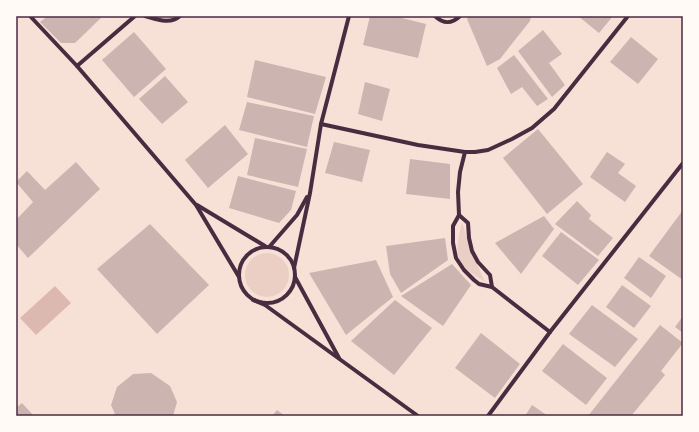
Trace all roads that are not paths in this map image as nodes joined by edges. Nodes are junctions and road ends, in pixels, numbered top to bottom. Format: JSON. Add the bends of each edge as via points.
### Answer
{"nodes":[{"id":1,"x":30,"y":16,"type":"edge"},
{"id":2,"x":135,"y":16,"type":"edge"},
{"id":3,"x":145,"y":16,"type":"edge"},
{"id":4,"x":180,"y":16,"type":"edge"},
{"id":5,"x":349,"y":16,"type":"edge"},
{"id":6,"x":435,"y":16,"type":"edge"},
{"id":7,"x":460,"y":16,"type":"edge"},
{"id":8,"x":628,"y":16,"type":"edge"},
{"id":9,"x":77,"y":66,"type":"junction"},
{"id":10,"x":321,"y":124,"type":"junction"},
{"id":11,"x":465,"y":152,"type":"junction"},
{"id":12,"x":683,"y":163,"type":"edge"},
{"id":13,"x":310,"y":194,"type":"junction"},
{"id":14,"x":196,"y":205,"type":"junction"},
{"id":15,"x":459,"y":215,"type":"junction"},
{"id":16,"x":265,"y":246,"type":"junction"},
{"id":17,"x":270,"y":246,"type":"junction"},
{"id":18,"x":294,"y":268,"type":"junction"},
{"id":19,"x":295,"y":277,"type":"junction"},
{"id":20,"x":239,"y":278,"type":"junction"},
{"id":21,"x":492,"y":287,"type":"junction"},
{"id":22,"x":253,"y":300,"type":"junction"},
{"id":23,"x":550,"y":332,"type":"junction"},
{"id":24,"x":341,"y":360,"type":"junction"},
{"id":25,"x":418,"y":416,"type":"edge"},
{"id":26,"x":488,"y":416,"type":"edge"}],
"edges":[{"from":1,"to":9,"type":"street"},
{"from":2,"to":9,"type":"street"},
{"from":3,"to":4,"type":"street","via":[[166,21]]},
{"from":5,"to":10,"type":"street"},
{"from":6,"to":7,"type":"street","via":[[445,22]]},
{"from":8,"to":11,"type":"street","via":[[554,109],[532,128],[488,150]]},
{"from":9,"to":14,"type":"street"},
{"from":10,"to":11,"type":"street","via":[[418,145]]},
{"from":10,"to":13,"type":"street"},
{"from":11,"to":15,"type":"street","via":[[458,192]]},
{"from":12,"to":23,"type":"street"},
{"from":13,"to":17,"type":"street","via":[[297,215]]},
{"from":13,"to":18,"type":"street"},
{"from":14,"to":16,"type":"street"},
{"from":14,"to":20,"type":"street"},
{"from":15,"to":21,"type":"street","via":[[468,223],[472,251],[490,275]]},
{"from":15,"to":21,"type":"street","via":[[453,226],[456,258],[474,280]]},
{"from":16,"to":17,"type":"street"},
{"from":16,"to":20,"type":"street","via":[[257,248],[243,260],[239,268]]},
{"from":17,"to":18,"type":"street","via":[[284,252],[291,259]]},
{"from":18,"to":19,"type":"street"},
{"from":19,"to":22,"type":"street","via":[[288,294],[280,300],[262,303]]},
{"from":19,"to":24,"type":"street"},
{"from":20,"to":22,"type":"street","via":[[246,294]]},
{"from":21,"to":23,"type":"street"},
{"from":22,"to":24,"type":"street","via":[[265,305]]},
{"from":23,"to":26,"type":"street"},
{"from":24,"to":25,"type":"street"}]}
